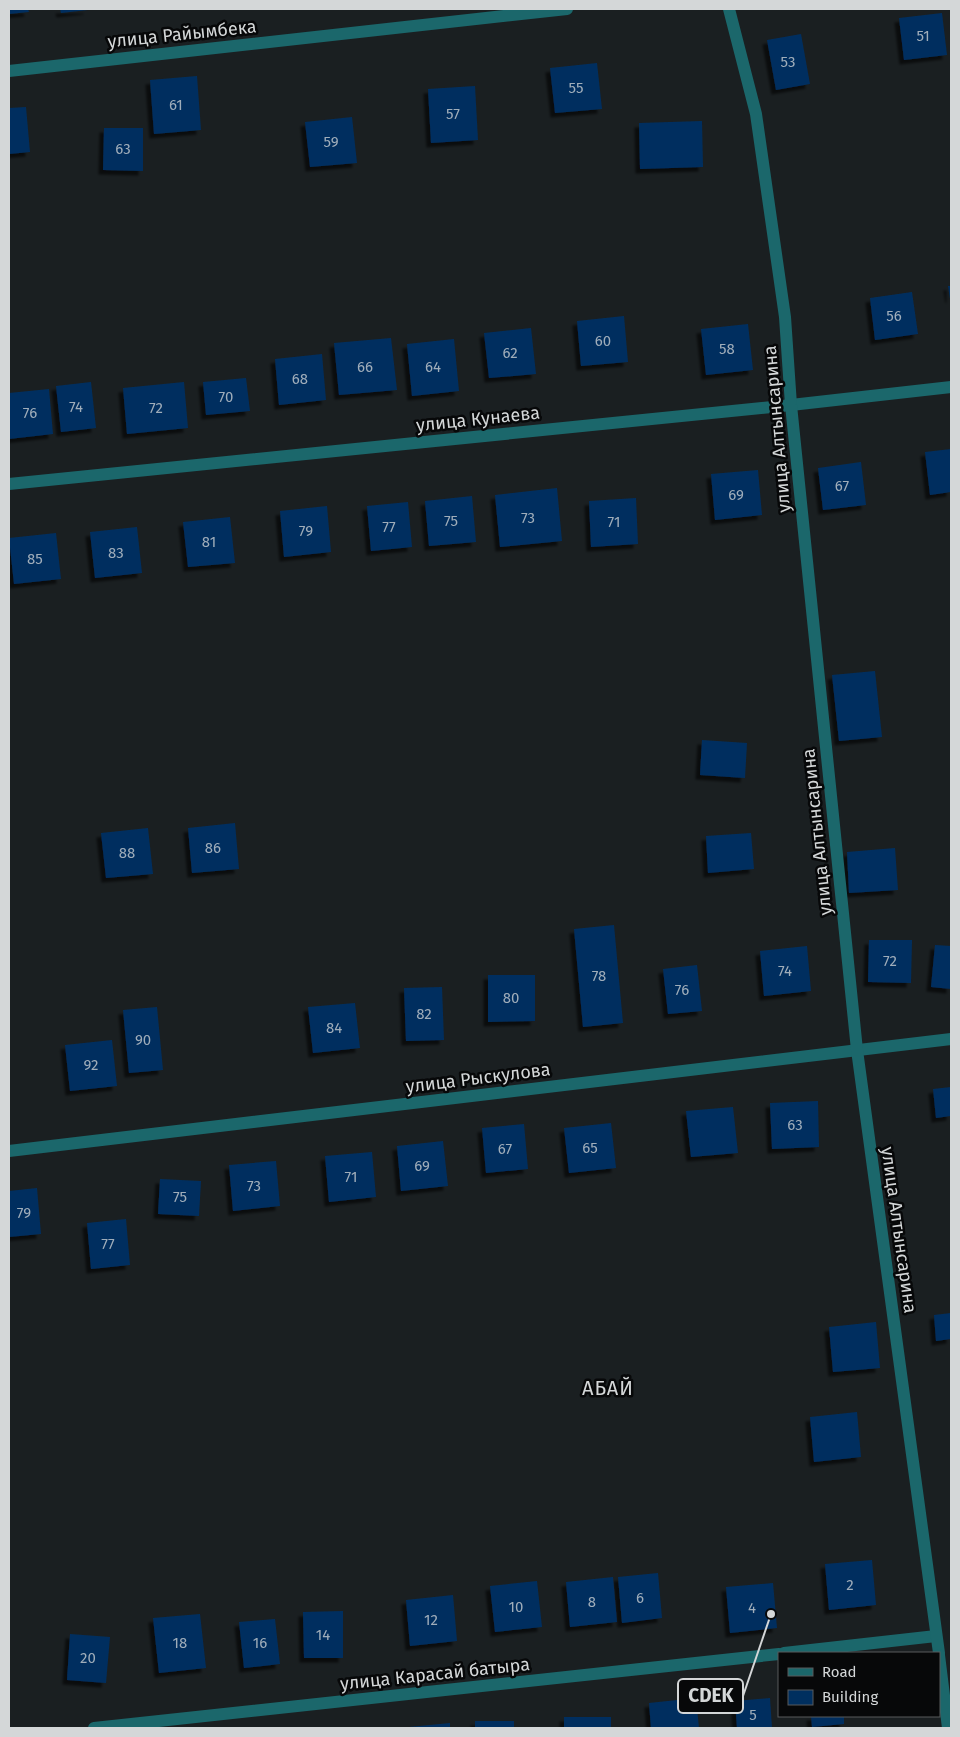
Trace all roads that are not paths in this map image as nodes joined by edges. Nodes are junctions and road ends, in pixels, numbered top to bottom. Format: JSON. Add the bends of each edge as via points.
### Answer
{"nodes":[{"id":1,"x":567,"y":9,"type":"edge"},
{"id":2,"x":729,"y":9,"type":"edge"},
{"id":3,"x":9,"y":71,"type":"edge"},
{"id":4,"x":951,"y":387,"type":"edge"},
{"id":5,"x":791,"y":405,"type":"junction"},
{"id":6,"x":9,"y":484,"type":"edge"},
{"id":7,"x":951,"y":1038,"type":"edge"},
{"id":8,"x":857,"y":1050,"type":"junction"},
{"id":9,"x":9,"y":1151,"type":"edge"},
{"id":10,"x":936,"y":1636,"type":"junction"},
{"id":11,"x":793,"y":1652,"type":"edge"},
{"id":12,"x":939,"y":1652,"type":"edge"},
{"id":13,"x":778,"y":1654,"type":"edge"},
{"id":14,"x":940,"y":1662,"type":"edge"},
{"id":15,"x":94,"y":1728,"type":"edge"},
{"id":16,"x":948,"y":1728,"type":"edge"}],
"edges":[{"from":1,"to":3,"type":"street","name":"улица Райымбека"},
{"from":2,"to":5,"type":"street","name":"улица Алтынсарина","via":[[756,114],[785,317]]},
{"from":4,"to":5,"type":"street","name":"улица Кунаева"},
{"from":5,"to":6,"type":"street","name":"улица Кунаева"},
{"from":5,"to":8,"type":"street","name":"улица Алтынсарина"},
{"from":7,"to":8,"type":"street","name":"улица Рыскулова"},
{"from":8,"to":9,"type":"street","name":"улица Рыскулова"},
{"from":8,"to":10,"type":"street","name":"улица Алтынсарина"},
{"from":10,"to":11,"type":"street"},
{"from":10,"to":12,"type":"street","name":"улица Алтынсарина"},
{"from":13,"to":15,"type":"street","name":"улица Карасай батыра"},
{"from":14,"to":16,"type":"street","name":"улица Алтынсарина"}]}
